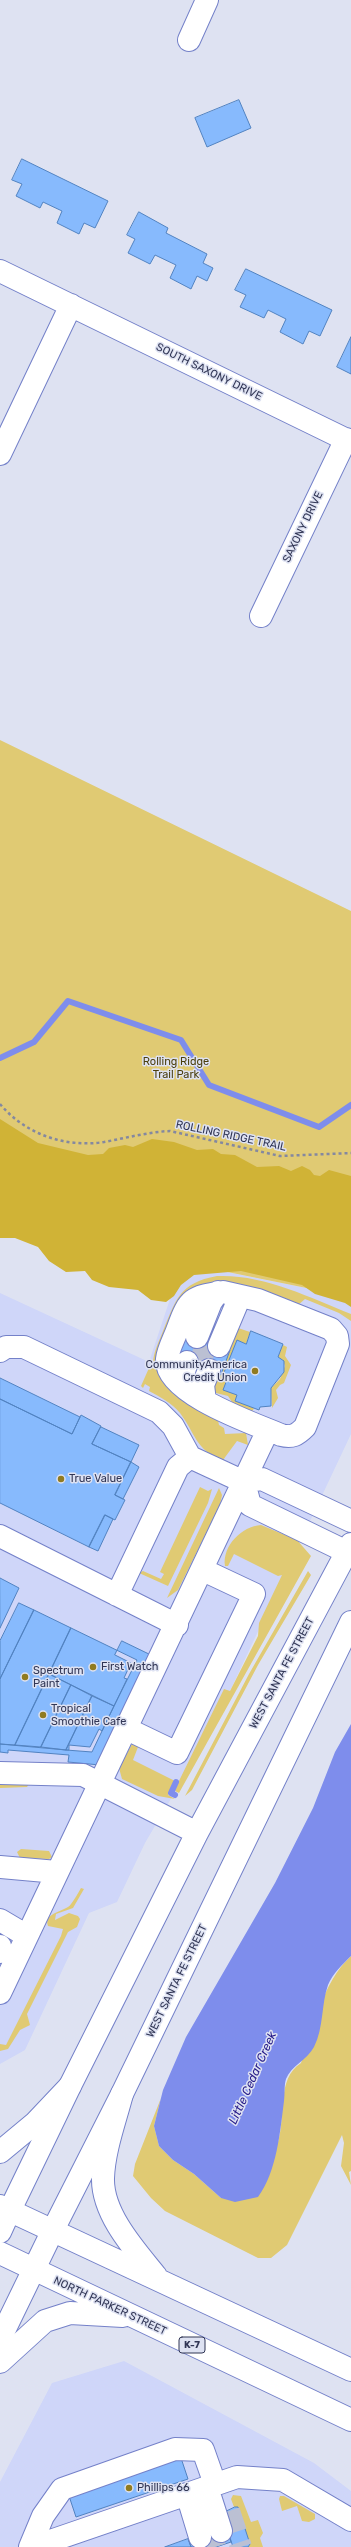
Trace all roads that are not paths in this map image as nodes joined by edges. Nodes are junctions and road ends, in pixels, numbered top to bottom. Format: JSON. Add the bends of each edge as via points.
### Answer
{"nodes":[{"id":1,"x":207,"y":0,"type":"edge"},
{"id":2,"x":189,"y":40,"type":"dead end"},
{"id":3,"x":0,"y":271,"type":"edge"},
{"id":4,"x":71,"y":306,"type":"junction"},
{"id":5,"x":349,"y":441,"type":"edge"},
{"id":6,"x":0,"y":454,"type":"edge"},
{"id":7,"x":261,"y":616,"type":"dead end"},
{"id":8,"x":232,"y":1295,"type":"junction"},
{"id":9,"x":208,"y":1342,"type":"tunnel mouth"},
{"id":10,"x":0,"y":1351,"type":"edge"},
{"id":11,"x":198,"y":1366,"type":"tunnel mouth"},
{"id":12,"x":196,"y":1395,"type":"junction"},
{"id":13,"x":268,"y":1430,"type":"junction"},
{"id":14,"x":190,"y":1457,"type":"junction"},
{"id":15,"x":244,"y":1482,"type":"junction"},
{"id":16,"x":351,"y":1521,"type":"edge"},
{"id":17,"x":0,"y":1536,"type":"edge"},
{"id":18,"x":350,"y":1550,"type":"edge"},
{"id":19,"x":203,"y":1570,"type":"junction"},
{"id":20,"x":117,"y":1595,"type":"junction"},
{"id":21,"x":351,"y":1622,"type":"edge"},
{"id":22,"x":177,"y":1624,"type":"junction"},
{"id":23,"x":127,"y":1729,"type":"junction"},
{"id":24,"x":0,"y":1773,"type":"edge"},
{"id":25,"x":100,"y":1784,"type":"junction"},
{"id":26,"x":197,"y":1833,"type":"junction"},
{"id":27,"x":0,"y":1867,"type":"edge"},
{"id":28,"x":57,"y":1872,"type":"junction"},
{"id":29,"x":0,"y":1920,"type":"edge"},
{"id":30,"x":27,"y":1936,"type":"junction"},
{"id":31,"x":0,"y":1946,"type":"edge"},
{"id":32,"x":0,"y":1952,"type":"edge"},
{"id":33,"x":0,"y":1993,"type":"edge"},
{"id":34,"x":70,"y":2086,"type":"junction"},
{"id":35,"x":122,"y":2094,"type":"junction"},
{"id":36,"x":0,"y":2152,"type":"edge"},
{"id":37,"x":5,"y":2208,"type":"edge"},
{"id":38,"x":53,"y":2230,"type":"junction"},
{"id":39,"x":0,"y":2232,"type":"edge"},
{"id":40,"x":0,"y":2253,"type":"edge"},
{"id":41,"x":34,"y":2269,"type":"junction"},
{"id":42,"x":159,"y":2280,"type":"junction"},
{"id":43,"x":131,"y":2316,"type":"junction"},
{"id":44,"x":0,"y":2339,"type":"edge"},
{"id":45,"x":0,"y":2362,"type":"edge"},
{"id":46,"x":351,"y":2370,"type":"edge"},
{"id":47,"x":351,"y":2420,"type":"edge"},
{"id":48,"x":205,"y":2487,"type":"junction"},
{"id":49,"x":229,"y":2511,"type":"tunnel mouth"},
{"id":50,"x":351,"y":2520,"type":"edge"},
{"id":51,"x":216,"y":2539,"type":"tunnel mouth"},
{"id":52,"x":77,"y":2540,"type":"edge"},
{"id":53,"x":30,"y":2547,"type":"edge"},
{"id":54,"x":34,"y":2547,"type":"edge"}],
"edges":[{"from":1,"to":2,"type":"main road"},
{"from":3,"to":4,"type":"main road","name":"SOUTH SAXONY DRIVE"},
{"from":4,"to":5,"type":"main road","name":"SOUTH SAXONY DRIVE"},
{"from":4,"to":6,"type":"main road"},
{"from":5,"to":7,"type":"main road","name":"SAXONY DRIVE"},
{"from":8,"to":9,"type":"main road","via":[[238,1301]]},
{"from":8,"to":12,"type":"main road","via":[[199,1295],[185,1309],[167,1360],[171,1375]]},
{"from":8,"to":13,"type":"main road","via":[[331,1329],[337,1336],[338,1344],[305,1427],[298,1435],[288,1437]]},
{"from":10,"to":14,"type":"main road","via":[[6,1347],[24,1347],[159,1412],[173,1426]]},
{"from":11,"to":12,"type":"main road","via":[[184,1371]]},
{"from":12,"to":13,"type":"main road","via":[[222,1411]]},
{"from":13,"to":15,"type":"main road"},
{"from":14,"to":15,"type":"main road"},
{"from":14,"to":20,"type":"main road","via":[[178,1467]]},
{"from":15,"to":16,"type":"main road","via":[[262,1479]]},
{"from":15,"to":18,"type":"main road","via":[[250,1505]]},
{"from":15,"to":19,"type":"main road"},
{"from":17,"to":20,"type":"main road"},
{"from":18,"to":26,"type":"main road","name":"WEST SANTA FE STREET"},
{"from":19,"to":22,"type":"main road"},
{"from":19,"to":23,"type":"main road","via":[[254,1594],[177,1753]]},
{"from":20,"to":22,"type":"main road"},
{"from":21,"to":35,"type":"main road","name":"WEST SANTA FE STREET"},
{"from":22,"to":23,"type":"main road"},
{"from":23,"to":25,"type":"main road"},
{"from":24,"to":25,"type":"main road","via":[[83,1775]]},
{"from":25,"to":26,"type":"main road"},
{"from":25,"to":28,"type":"main road"},
{"from":26,"to":34,"type":"main road","name":"WEST SANTA FE STREET"},
{"from":27,"to":28,"type":"main road"},
{"from":28,"to":30,"type":"main road"},
{"from":29,"to":30,"type":"main road"},
{"from":30,"to":33,"type":"main road"},
{"from":31,"to":32,"type":"main road"},
{"from":34,"to":36,"type":"main road","via":[[35,2123]]},
{"from":34,"to":37,"type":"main road","name":"WEST SANTA FE STREET"},
{"from":35,"to":38,"type":"main road","name":"WEST SANTA FE STREET"},
{"from":35,"to":42,"type":"main road","via":[[105,2160],[103,2179],[106,2196],[112,2213],[122,2229]]},
{"from":37,"to":38,"type":"main road"},
{"from":37,"to":39,"type":"main road","name":"WEST SANTA FE STREET"},
{"from":38,"to":41,"type":"main road","name":"WEST SANTA FE STREET"},
{"from":38,"to":42,"type":"main road"},
{"from":40,"to":41,"type":"main road","name":"NORTH PARKER STREET","number":"K-7"},
{"from":41,"to":43,"type":"main road","name":"NORTH PARKER STREET","number":"K-7"},
{"from":41,"to":44,"type":"main road","name":"WEST SANTA FE STREET"},
{"from":42,"to":46,"type":"main road"},
{"from":43,"to":45,"type":"main road","via":[[70,2313],[45,2321]]},
{"from":43,"to":47,"type":"main road","name":"NORTH PARKER STREET","number":"K-7"},
{"from":48,"to":49,"type":"main road"},
{"from":48,"to":50,"type":"main road","via":[[237,2477],[283,2480]]},
{"from":48,"to":51,"type":"main road"},
{"from":48,"to":52,"type":"main road"},
{"from":48,"to":53,"type":"main road","via":[[204,2450],[175,2449],[62,2489],[43,2516]]},
{"from":52,"to":54,"type":"main road"}]}
